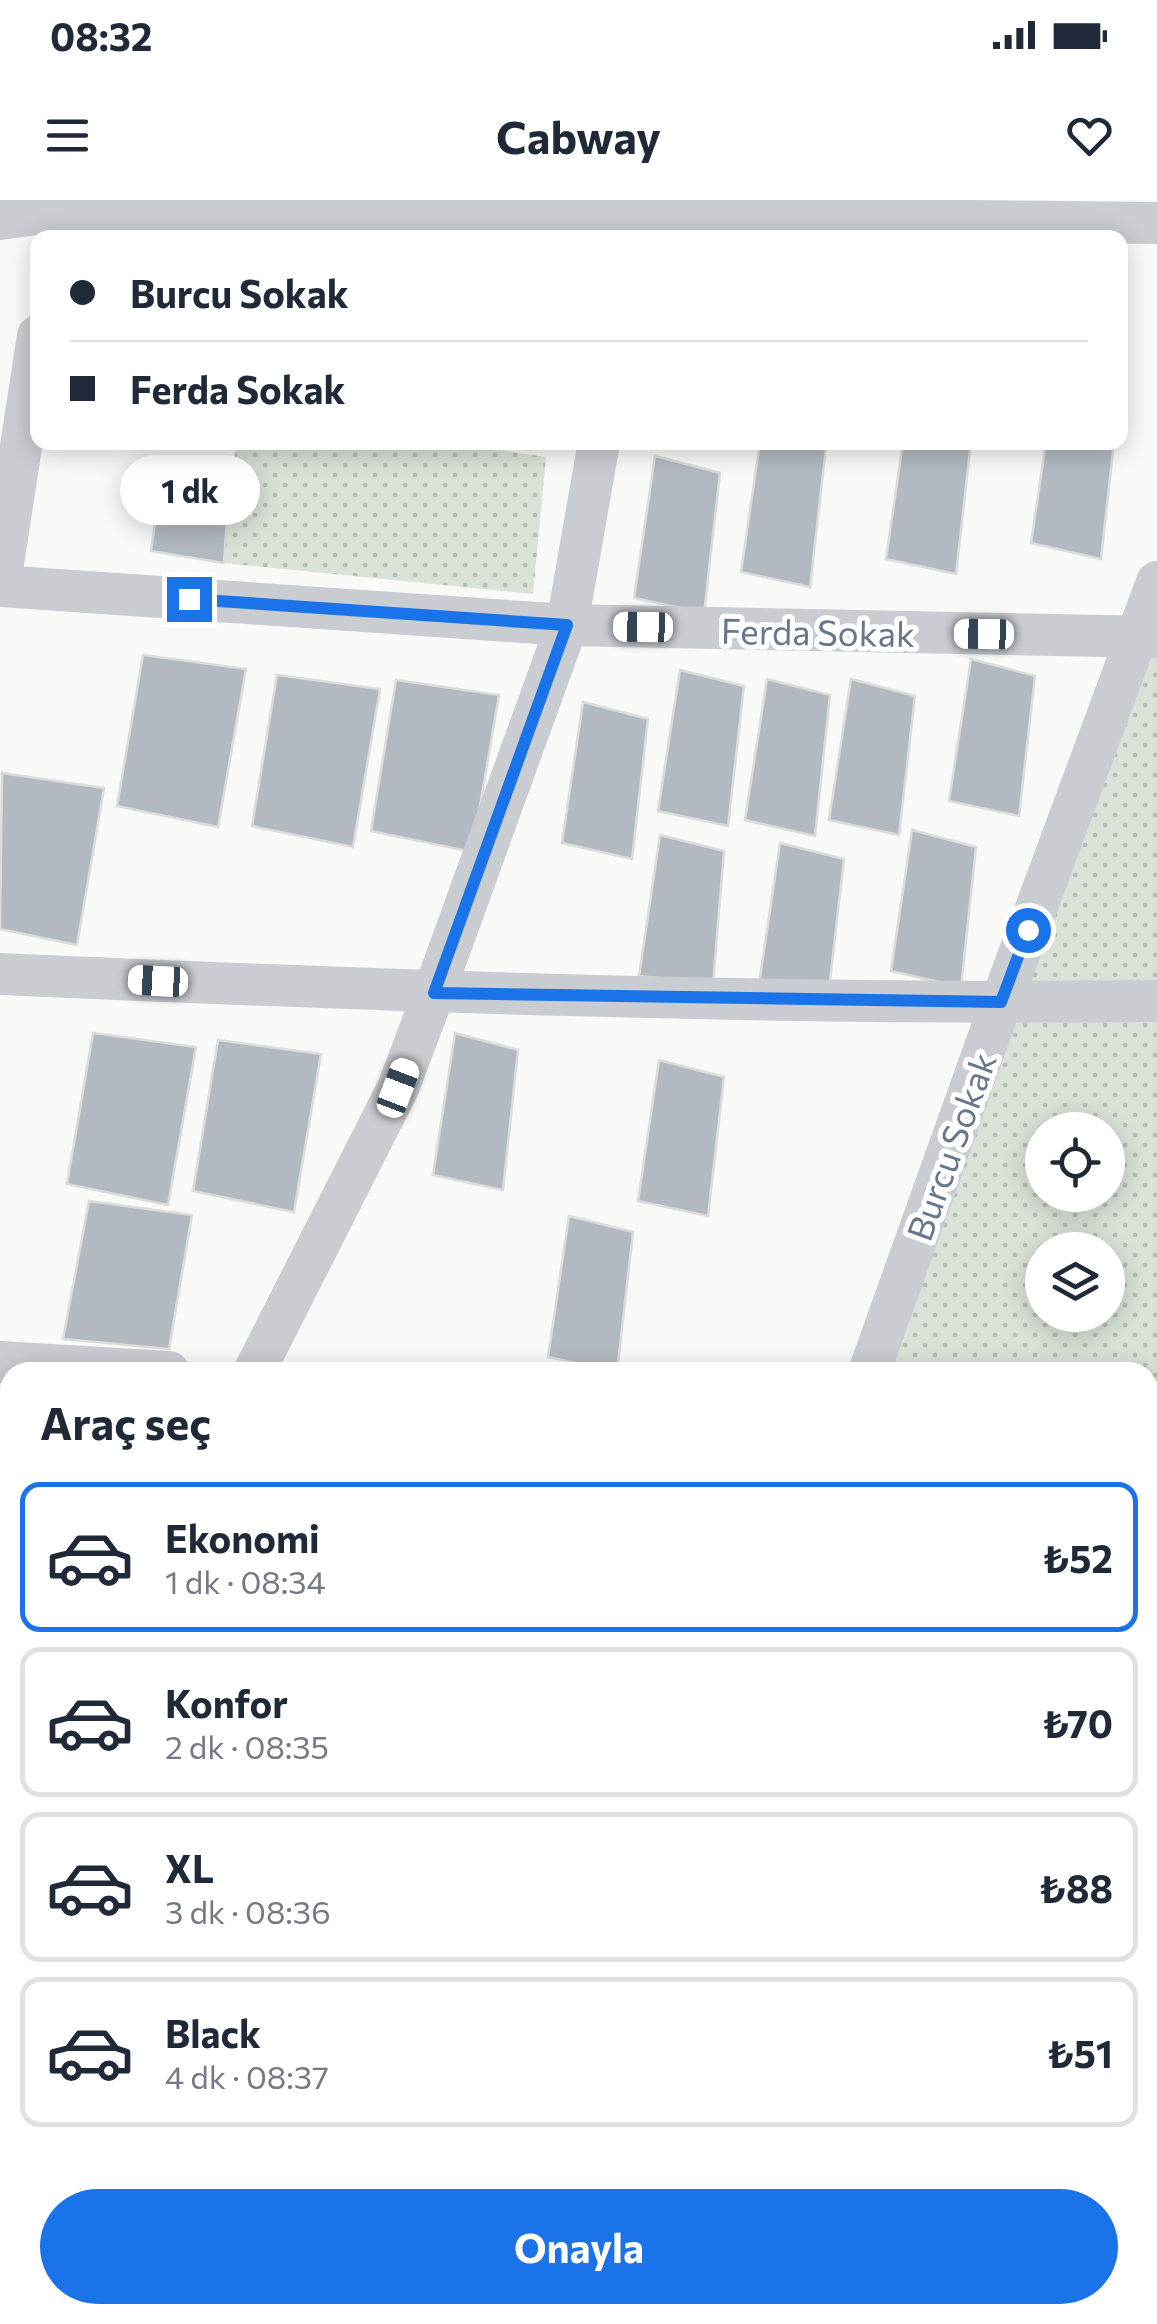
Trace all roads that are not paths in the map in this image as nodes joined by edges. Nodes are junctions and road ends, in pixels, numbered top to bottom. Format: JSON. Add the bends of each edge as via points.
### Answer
{"nodes":[{"id":1,"x":957,"y":210,"type":"edge"},
{"id":2,"x":57,"y":216,"type":"edge"},
{"id":3,"x":0,"y":218,"type":"edge"},
{"id":4,"x":631,"y":218,"type":"edge"},
{"id":5,"x":1157,"y":224,"type":"edge"},
{"id":6,"x":30,"y":388,"type":"edge"},
{"id":7,"x":598,"y":450,"type":"edge"},
{"id":8,"x":1157,"y":582,"type":"edge"},
{"id":9,"x":0,"y":584,"type":"edge"},
{"id":10,"x":567,"y":625,"type":"junction"},
{"id":11,"x":1146,"y":638,"type":"edge"},
{"id":12,"x":0,"y":974,"type":"edge"},
{"id":13,"x":434,"y":993,"type":"junction"},
{"id":14,"x":1157,"y":1001,"type":"edge"},
{"id":15,"x":1001,"y":1002,"type":"junction"},
{"id":16,"x":259,"y":1362,"type":"edge"},
{"id":17,"x":873,"y":1362,"type":"edge"}],
"edges":[{"from":1,"to":4,"type":"street"},
{"from":1,"to":5,"type":"street"},
{"from":2,"to":3,"type":"street"},
{"from":2,"to":4,"type":"street"},
{"from":6,"to":9,"type":"street"},
{"from":7,"to":10,"type":"street"},
{"from":8,"to":11,"type":"street","name":"Burcu Sokak"},
{"from":9,"to":10,"type":"street","name":"Ferda Sokak"},
{"from":10,"to":11,"type":"street","name":"Ferda Sokak"},
{"from":10,"to":13,"type":"street"},
{"from":11,"to":15,"type":"street","name":"Burcu Sokak"},
{"from":12,"to":13,"type":"street"},
{"from":13,"to":15,"type":"street"},
{"from":13,"to":16,"type":"street","via":[[398,1088]]},
{"from":14,"to":15,"type":"street"},
{"from":15,"to":17,"type":"street","name":"Burcu Sokak"}]}
